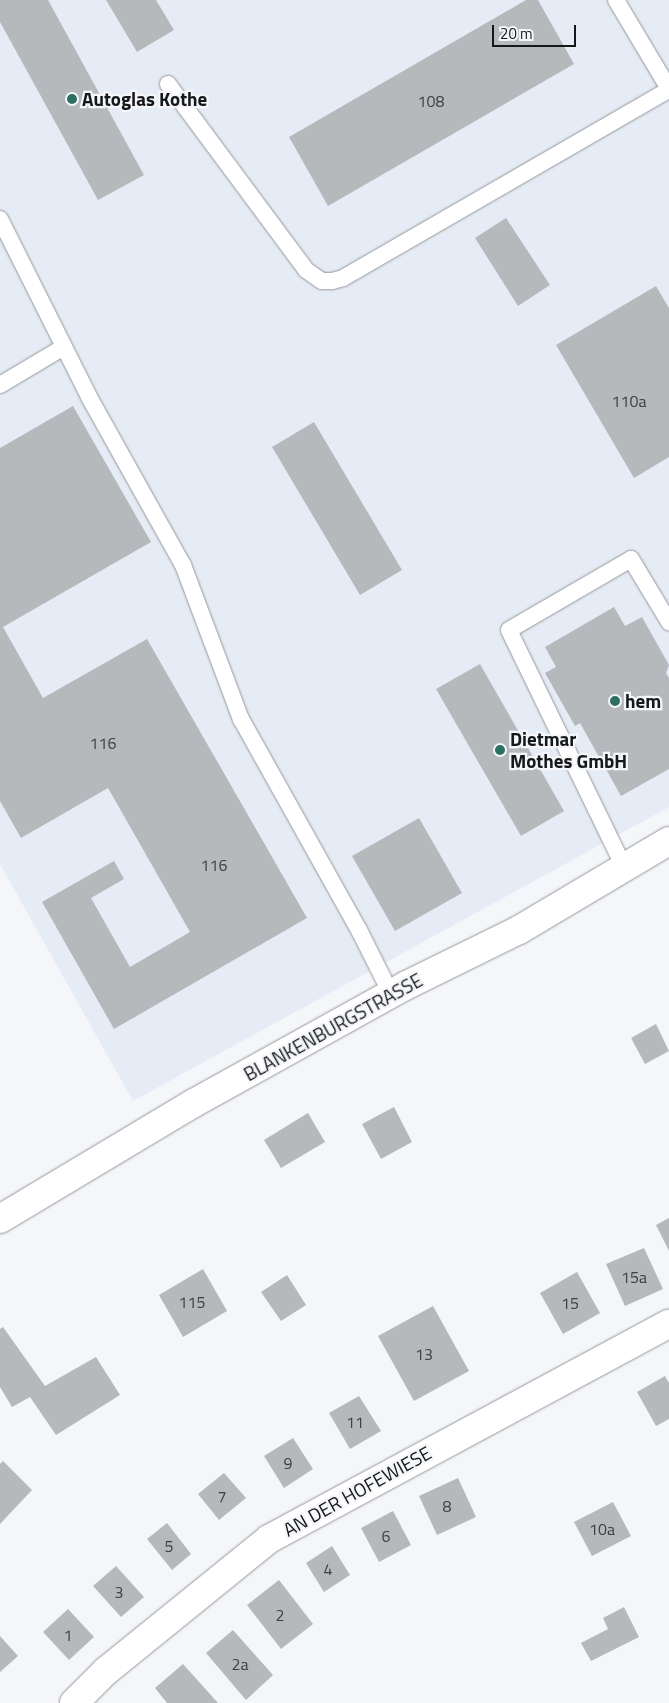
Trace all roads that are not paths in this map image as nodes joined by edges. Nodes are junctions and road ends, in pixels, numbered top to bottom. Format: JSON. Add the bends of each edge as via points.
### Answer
{"nodes":[{"id":1,"x":616,"y":0,"type":"edge"},
{"id":2,"x":168,"y":84,"type":"dead end"},
{"id":3,"x":669,"y":90,"type":"edge"},
{"id":4,"x":0,"y":219,"type":"edge"},
{"id":5,"x":64,"y":347,"type":"junction"},
{"id":6,"x":0,"y":385,"type":"edge"},
{"id":7,"x":669,"y":622,"type":"edge"},
{"id":8,"x":669,"y":841,"type":"edge"},
{"id":9,"x":624,"y":867,"type":"junction"},
{"id":10,"x":391,"y":994,"type":"junction"},
{"id":11,"x":0,"y":1219,"type":"edge"},
{"id":12,"x":669,"y":1324,"type":"edge"},
{"id":13,"x":74,"y":1703,"type":"edge"}],
"edges":[{"from":1,"to":3,"type":"lane"},
{"from":2,"to":3,"type":"lane","via":[[306,270],[322,281],[343,278]]},
{"from":4,"to":5,"type":"lane"},
{"from":5,"to":6,"type":"lane"},
{"from":5,"to":10,"type":"lane","via":[[183,565],[241,719],[359,930]]},
{"from":7,"to":9,"type":"lane","via":[[631,559],[509,630]]},
{"from":8,"to":9,"type":"main road","name":"BLANKENBURGSTRASSE"},
{"from":9,"to":10,"type":"main road","name":"BLANKENBURGSTRASSE","via":[[518,930]]},
{"from":10,"to":11,"type":"main road","name":"BLANKENBURGSTRASSE","via":[[194,1103]]},
{"from":12,"to":13,"type":"main road","name":"AN DER HOFEWIESE","via":[[269,1539],[106,1671]]}]}
